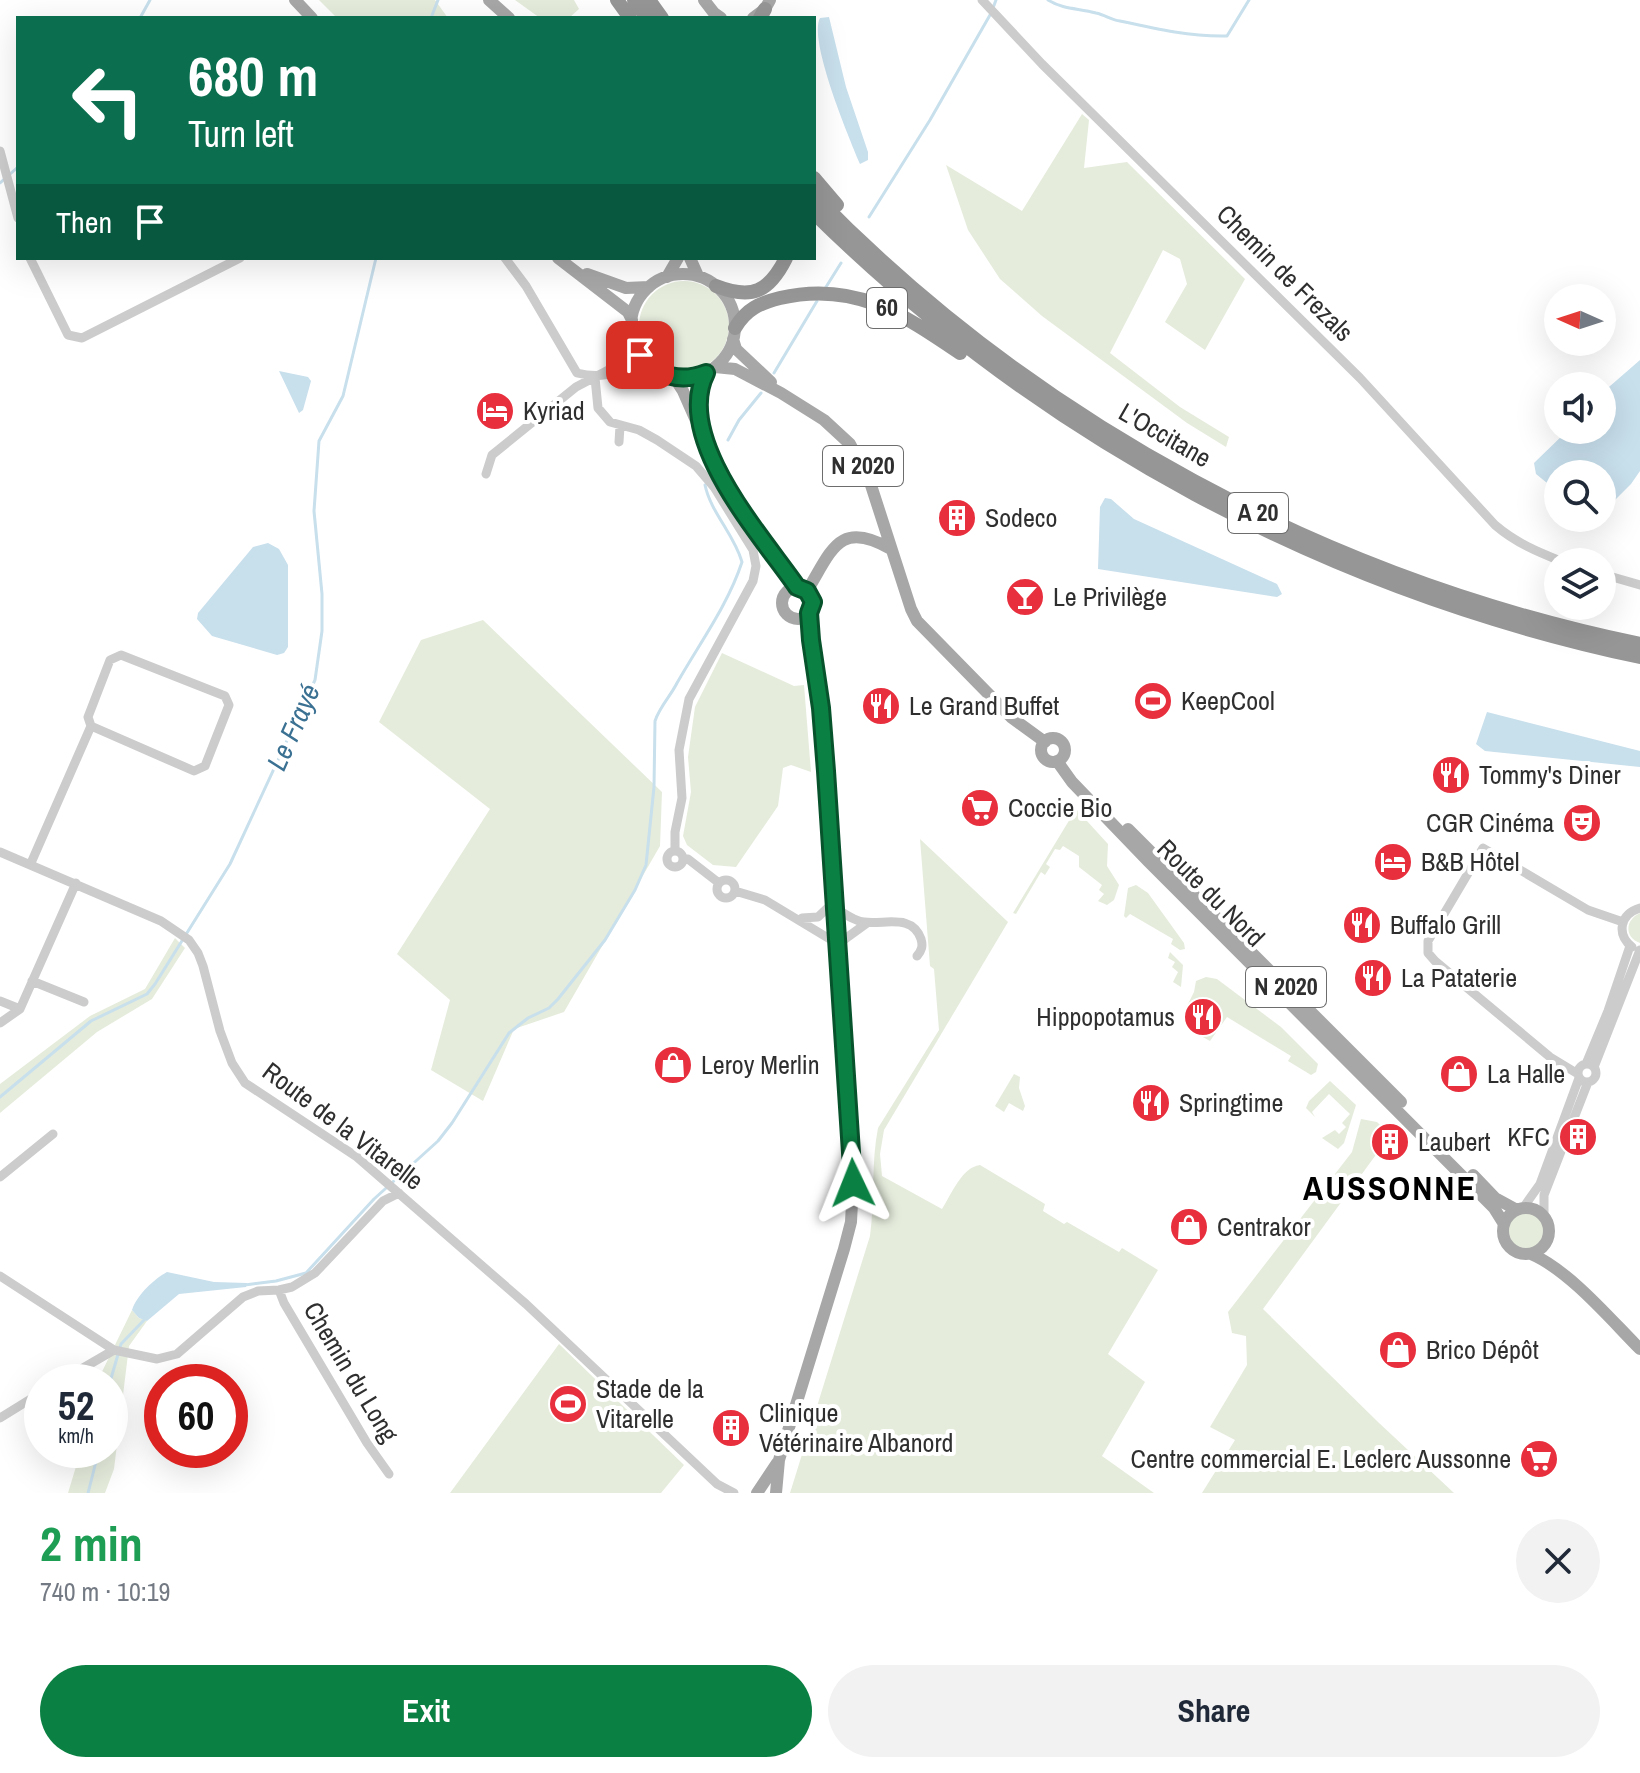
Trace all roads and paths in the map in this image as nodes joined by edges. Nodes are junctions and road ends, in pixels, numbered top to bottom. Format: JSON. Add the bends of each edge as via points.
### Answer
{"nodes":[{"id":1,"x":295,"y":0,"type":"edge"},
{"id":2,"x":305,"y":0,"type":"edge"},
{"id":3,"x":480,"y":0,"type":"edge"},
{"id":4,"x":489,"y":0,"type":"edge"},
{"id":5,"x":704,"y":0,"type":"edge"},
{"id":6,"x":984,"y":3,"type":"edge"},
{"id":7,"x":310,"y":16,"type":"edge"},
{"id":8,"x":320,"y":16,"type":"edge"},
{"id":9,"x":496,"y":16,"type":"edge"},
{"id":10,"x":507,"y":16,"type":"edge"},
{"id":11,"x":718,"y":16,"type":"edge"},
{"id":12,"x":0,"y":151,"type":"edge"},
{"id":13,"x":816,"y":180,"type":"edge"},
{"id":14,"x":816,"y":197,"type":"edge"},
{"id":15,"x":16,"y":210,"type":"edge"},
{"id":16,"x":816,"y":215,"type":"edge"},
{"id":17,"x":31,"y":260,"type":"edge"},
{"id":18,"x":236,"y":260,"type":"edge"},
{"id":19,"x":506,"y":260,"type":"edge"},
{"id":20,"x":561,"y":260,"type":"edge"},
{"id":21,"x":677,"y":260,"type":"edge"},
{"id":22,"x":691,"y":260,"type":"edge"},
{"id":23,"x":785,"y":260,"type":"edge"},
{"id":24,"x":577,"y":270,"type":"junction"},
{"id":25,"x":698,"y":276,"type":"junction"},
{"id":26,"x":667,"y":277,"type":"junction"},
{"id":27,"x":716,"y":286,"type":"junction"},
{"id":28,"x":649,"y":287,"type":"junction"},
{"id":29,"x":919,"y":293,"type":"junction"},
{"id":30,"x":632,"y":320,"type":"junction"},
{"id":31,"x":734,"y":334,"type":"junction"},
{"id":32,"x":633,"y":339,"type":"junction"},
{"id":33,"x":652,"y":367,"type":"junction"},
{"id":34,"x":710,"y":370,"type":"junction"},
{"id":35,"x":674,"y":377,"type":"junction"},
{"id":36,"x":595,"y":378,"type":"junction"},
{"id":37,"x":781,"y":393,"type":"junction"},
{"id":38,"x":1030,"y":394,"type":"junction"},
{"id":39,"x":698,"y":424,"type":"junction"},
{"id":40,"x":620,"y":426,"type":"junction"},
{"id":41,"x":619,"y":442,"type":"dead end"},
{"id":42,"x":486,"y":474,"type":"dead end"},
{"id":43,"x":891,"y":549,"type":"junction"},
{"id":44,"x":1544,"y":555,"type":"edge"},
{"id":45,"x":1616,"y":578,"type":"edge"},
{"id":46,"x":1640,"y":585,"type":"edge"},
{"id":47,"x":797,"y":590,"type":"junction"},
{"id":48,"x":803,"y":616,"type":"junction"},
{"id":49,"x":1640,"y":644,"type":"edge"},
{"id":50,"x":1640,"y":657,"type":"edge"},
{"id":51,"x":91,"y":726,"type":"junction"},
{"id":52,"x":1045,"y":742,"type":"junction"},
{"id":53,"x":1060,"y":759,"type":"junction"},
{"id":54,"x":675,"y":850,"type":"junction"},
{"id":55,"x":0,"y":852,"type":"edge"},
{"id":56,"x":683,"y":859,"type":"junction"},
{"id":57,"x":31,"y":863,"type":"junction"},
{"id":58,"x":76,"y":883,"type":"junction"},
{"id":59,"x":836,"y":905,"type":"junction"},
{"id":60,"x":1640,"y":908,"type":"edge"},
{"id":61,"x":798,"y":918,"type":"junction"},
{"id":62,"x":1623,"y":922,"type":"junction"},
{"id":63,"x":867,"y":923,"type":"junction"},
{"id":64,"x":838,"y":944,"type":"junction"},
{"id":65,"x":1636,"y":949,"type":"edge"},
{"id":66,"x":917,"y":956,"type":"dead end"},
{"id":67,"x":32,"y":981,"type":"junction"},
{"id":68,"x":2,"y":1002,"type":"edge"},
{"id":69,"x":84,"y":1002,"type":"dead end"},
{"id":70,"x":20,"y":1009,"type":"junction"},
{"id":71,"x":0,"y":1016,"type":"edge"},
{"id":72,"x":0,"y":1023,"type":"edge"},
{"id":73,"x":1584,"y":1072,"type":"junction"},
{"id":74,"x":53,"y":1134,"type":"dead end"},
{"id":75,"x":0,"y":1177,"type":"edge"},
{"id":76,"x":397,"y":1191,"type":"junction"},
{"id":77,"x":1520,"y":1209,"type":"junction"},
{"id":78,"x":1544,"y":1215,"type":"junction"},
{"id":79,"x":1504,"y":1224,"type":"junction"},
{"id":80,"x":1548,"y":1240,"type":"junction"},
{"id":81,"x":1531,"y":1254,"type":"junction"},
{"id":82,"x":0,"y":1276,"type":"edge"},
{"id":83,"x":279,"y":1290,"type":"junction"},
{"id":84,"x":1591,"y":1300,"type":"junction"},
{"id":85,"x":1640,"y":1349,"type":"edge"},
{"id":86,"x":114,"y":1350,"type":"junction"},
{"id":87,"x":90,"y":1364,"type":"edge"},
{"id":88,"x":24,"y":1403,"type":"edge"},
{"id":89,"x":0,"y":1418,"type":"edge"},
{"id":90,"x":779,"y":1460,"type":"junction"},
{"id":91,"x":389,"y":1474,"type":"dead end"},
{"id":92,"x":720,"y":1488,"type":"edge"},
{"id":93,"x":734,"y":1493,"type":"edge"},
{"id":94,"x":757,"y":1493,"type":"edge"},
{"id":95,"x":776,"y":1493,"type":"edge"}],
"edges":[{"from":1,"to":7,"type":"main road"},
{"from":2,"to":8,"type":"main road"},
{"from":3,"to":9,"type":"main road"},
{"from":4,"to":10,"type":"main road"},
{"from":5,"to":11,"type":"main road"},
{"from":6,"to":44,"type":"street","name":"Chemin de Frezals","via":[[1360,378],[1495,525]]},
{"from":12,"to":15,"type":"street"},
{"from":13,"to":29,"type":"highway","number":"60"},
{"from":14,"to":29,"type":"highway","name":"L'Occitane","number":"A 20"},
{"from":16,"to":38,"type":"highway","name":"L'Occitane","number":"A 20","via":[[910,301]]},
{"from":17,"to":18,"type":"street","via":[[72,338],[82,338]]},
{"from":19,"to":36,"type":"street","via":[[577,373]]},
{"from":20,"to":24,"type":"main road"},
{"from":21,"to":26,"type":"main road"},
{"from":22,"to":25,"type":"main road"},
{"from":23,"to":27,"type":"highway","via":[[772,281],[756,292],[737,294]]},
{"from":24,"to":28,"type":"main road","via":[[626,288]]},
{"from":24,"to":30,"type":"main road"},
{"from":25,"to":26,"type":"main road"},
{"from":25,"to":27,"type":"main road"},
{"from":26,"to":28,"type":"main road"},
{"from":27,"to":31,"type":"main road","via":[[731,305]]},
{"from":28,"to":30,"type":"main road"},
{"from":29,"to":49,"type":"highway","name":"L'Occitane","number":"A 20","via":[[1086,416],[1217,493],[1388,571],[1484,604]]},
{"from":30,"to":32,"type":"main road"},
{"from":31,"to":34,"type":"main road","via":[[726,355]]},
{"from":31,"to":37,"type":"main road","number":"N 2020","via":[[736,349]]},
{"from":31,"to":38,"type":"highway","number":"60","via":[[753,307],[785,297],[829,293],[862,298],[896,312]]},
{"from":32,"to":33,"type":"main road"},
{"from":32,"to":36,"type":"street","via":[[626,356]]},
{"from":33,"to":35,"type":"main road"},
{"from":33,"to":36,"type":"street"},
{"from":34,"to":35,"type":"main road","via":[[690,378]]},
{"from":34,"to":37,"type":"main road","number":"N 2020","via":[[735,369]]},
{"from":34,"to":39,"type":"main road","via":[[699,388]]},
{"from":35,"to":39,"type":"main road"},
{"from":36,"to":40,"type":"street","via":[[598,408]]},
{"from":36,"to":42,"type":"street","via":[[576,387],[492,455]]},
{"from":37,"to":43,"type":"main road","number":"N 2020","via":[[850,444],[869,479]]},
{"from":38,"to":50,"type":"highway","name":"L'Occitane","number":"A 20","via":[[1173,484],[1334,562],[1486,617]]},
{"from":39,"to":47,"type":"main road","via":[[720,475]]},
{"from":40,"to":41,"type":"street"},
{"from":40,"to":54,"type":"street","via":[[639,430],[696,466],[753,550],[756,566],[747,594],[685,713]]},
{"from":43,"to":47,"type":"main road","via":[[871,537],[841,540]]},
{"from":43,"to":52,"type":"main road","number":"N 2020","via":[[921,627],[1019,724]]},
{"from":45,"to":46,"type":"street"},
{"from":47,"to":48,"type":"main road","via":[[813,602]]},
{"from":47,"to":48,"type":"main road","via":[[782,602],[784,612]]},
{"from":48,"to":59,"type":"main road","via":[[821,708]]},
{"from":51,"to":51,"type":"street","via":[[88,717],[110,660],[121,655],[225,696],[229,705],[205,766],[194,771]]},
{"from":51,"to":57,"type":"street"},
{"from":52,"to":53,"type":"main road","via":[[1043,756]]},
{"from":52,"to":53,"type":"main road","via":[[1054,738],[1063,743]]},
{"from":53,"to":77,"type":"main road","name":"Route du Nord","number":"N 2020","via":[[1495,1198]]},
{"from":53,"to":79,"type":"main road","name":"Route du Nord","number":"N 2020","via":[[1072,782],[1418,1130]]},
{"from":54,"to":56,"type":"street"},
{"from":54,"to":56,"type":"street","via":[[667,856],[669,865],[678,867]]},
{"from":55,"to":57,"type":"street","name":"Route de la Vitarelle"},
{"from":56,"to":61,"type":"street","via":[[719,883],[723,898],[735,891]]},
{"from":57,"to":58,"type":"street","name":"Route de la Vitarelle"},
{"from":58,"to":67,"type":"street"},
{"from":58,"to":76,"type":"street","name":"Route de la Vitarelle","via":[[180,932],[198,953],[220,1031],[245,1083],[320,1131]]},
{"from":59,"to":61,"type":"street","via":[[818,917]]},
{"from":59,"to":63,"type":"street"},
{"from":59,"to":64,"type":"main road"},
{"from":60,"to":62,"type":"street"},
{"from":61,"to":64,"type":"street"},
{"from":62,"to":65,"type":"street","via":[[1622,935]]},
{"from":62,"to":73,"type":"street","via":[[1588,910],[1483,848],[1430,937],[1431,957],[1557,1061]]},
{"from":63,"to":64,"type":"street"},
{"from":63,"to":66,"type":"street","via":[[911,925],[922,942]]},
{"from":64,"to":90,"type":"main road","via":[[852,1138],[851,1222]]},
{"from":65,"to":73,"type":"street"},
{"from":67,"to":69,"type":"street"},
{"from":67,"to":70,"type":"street"},
{"from":68,"to":70,"type":"street"},
{"from":68,"to":71,"type":"street"},
{"from":70,"to":72,"type":"street"},
{"from":73,"to":77,"type":"street","via":[[1540,1184]]},
{"from":73,"to":78,"type":"street","via":[[1544,1195]]},
{"from":74,"to":75,"type":"street"},
{"from":76,"to":83,"type":"street","via":[[315,1273]]},
{"from":76,"to":92,"type":"street","name":"Route de la Vitarelle","via":[[536,1313]]},
{"from":77,"to":78,"type":"main road"},
{"from":77,"to":79,"type":"main road"},
{"from":78,"to":80,"type":"main road"},
{"from":79,"to":81,"type":"main road","via":[[1504,1239],[1511,1249]]},
{"from":80,"to":81,"type":"main road"},
{"from":80,"to":84,"type":"main road","via":[[1554,1257]]},
{"from":81,"to":84,"type":"main road"},
{"from":82,"to":86,"type":"street"},
{"from":83,"to":86,"type":"street","via":[[243,1297],[177,1354],[157,1359]]},
{"from":83,"to":91,"type":"street","name":"Chemin du Long"},
{"from":84,"to":85,"type":"main road"},
{"from":86,"to":87,"type":"street"},
{"from":88,"to":89,"type":"street"},
{"from":90,"to":94,"type":"main road"},
{"from":90,"to":95,"type":"main road"},
{"from":92,"to":93,"type":"street","name":"Route de la Vitarelle"}]}
